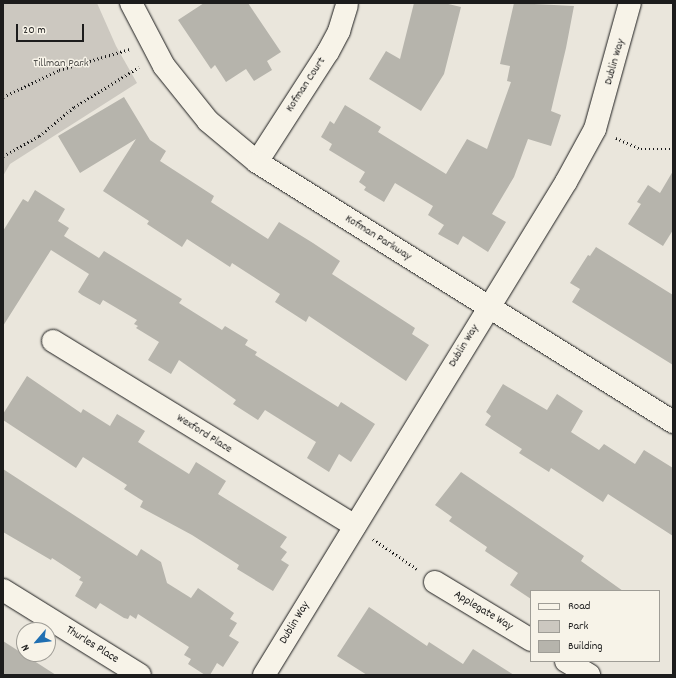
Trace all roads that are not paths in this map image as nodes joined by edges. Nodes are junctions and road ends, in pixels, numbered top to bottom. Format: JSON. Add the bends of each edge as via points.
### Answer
{"nodes":[{"id":1,"x":131,"y":3,"type":"edge"},
{"id":2,"x":630,"y":3,"type":"edge"},
{"id":3,"x":347,"y":5,"type":"dead end"},
{"id":4,"x":257,"y":162,"type":"junction"},
{"id":5,"x":488,"y":308,"type":"junction"},
{"id":6,"x":53,"y":341,"type":"dead end"},
{"id":7,"x":673,"y":422,"type":"edge"},
{"id":8,"x":354,"y":526,"type":"junction"},
{"id":9,"x":435,"y":582,"type":"road end"},
{"id":10,"x":3,"y":590,"type":"edge"},
{"id":11,"x":530,"y":639,"type":"edge"},
{"id":12,"x":568,"y":662,"type":"edge"},
{"id":13,"x":140,"y":675,"type":"edge"},
{"id":14,"x":264,"y":675,"type":"edge"},
{"id":15,"x":589,"y":675,"type":"edge"}],
"edges":[{"from":1,"to":4,"type":"street","name":"Kofman Parkway","via":[[154,47],[208,121]]},
{"from":2,"to":5,"type":"street","name":"Dublin Way","via":[[595,129],[566,182]]},
{"from":3,"to":4,"type":"street","name":"Kofman Court","via":[[339,31],[328,52]]},
{"from":4,"to":5,"type":"street","name":"Kofman Parkway"},
{"from":5,"to":7,"type":"street","name":"Kofman Parkway"},
{"from":5,"to":8,"type":"street","name":"Dublin Way"},
{"from":6,"to":8,"type":"street","name":"Wexford Place"},
{"from":8,"to":14,"type":"street","name":"Dublin Way"},
{"from":9,"to":11,"type":"street","name":"Applegate Way"},
{"from":10,"to":13,"type":"street","name":"Thurles Place"},
{"from":12,"to":15,"type":"street"}]}
